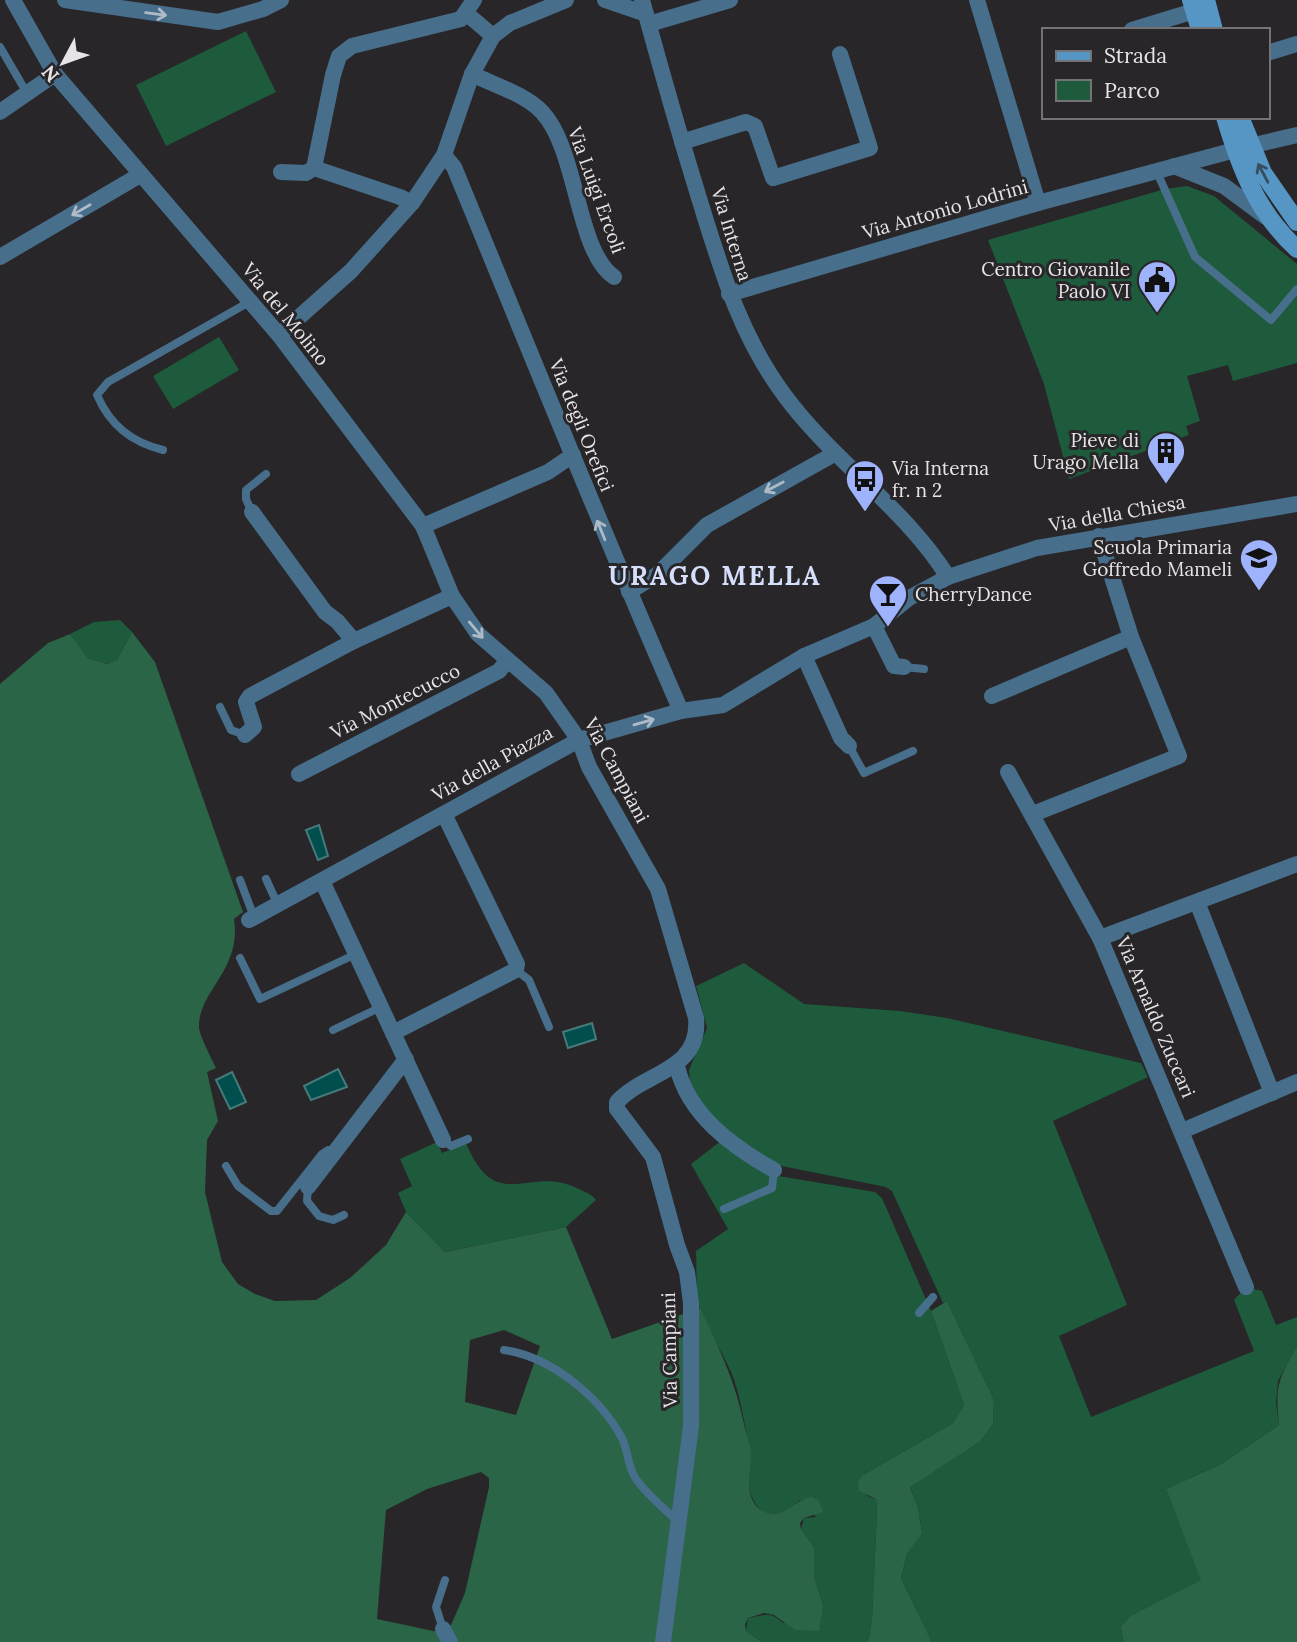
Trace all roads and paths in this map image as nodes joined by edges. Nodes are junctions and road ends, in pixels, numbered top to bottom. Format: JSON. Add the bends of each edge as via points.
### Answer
{"nodes":[{"id":1,"x":13,"y":0,"type":"edge"},
{"id":2,"x":65,"y":0,"type":"edge"},
{"id":3,"x":281,"y":0,"type":"edge"},
{"id":4,"x":566,"y":0,"type":"edge"},
{"id":5,"x":605,"y":0,"type":"edge"},
{"id":6,"x":730,"y":0,"type":"edge"},
{"id":7,"x":977,"y":0,"type":"edge"},
{"id":8,"x":1197,"y":4,"type":"edge"},
{"id":9,"x":471,"y":7,"type":"edge"},
{"id":10,"x":646,"y":8,"type":"edge"},
{"id":11,"x":1137,"y":28,"type":"edge"},
{"id":12,"x":1200,"y":28,"type":"edge"},
{"id":13,"x":1213,"y":28,"type":"edge"},
{"id":14,"x":493,"y":36,"type":"junction"},
{"id":15,"x":1297,"y":44,"type":"edge"},
{"id":16,"x":0,"y":47,"type":"edge"},
{"id":17,"x":1269,"y":52,"type":"edge"},
{"id":18,"x":840,"y":54,"type":"dead end"},
{"id":19,"x":55,"y":74,"type":"junction"},
{"id":20,"x":472,"y":74,"type":"junction"},
{"id":21,"x":28,"y":95,"type":"junction"},
{"id":22,"x":0,"y":112,"type":"edge"},
{"id":23,"x":1226,"y":119,"type":"edge"},
{"id":24,"x":1240,"y":119,"type":"edge"},
{"id":25,"x":1297,"y":135,"type":"edge"},
{"id":26,"x":682,"y":142,"type":"junction"},
{"id":27,"x":1242,"y":148,"type":"junction"},
{"id":28,"x":444,"y":155,"type":"junction"},
{"id":29,"x":1174,"y":166,"type":"junction"},
{"id":30,"x":314,"y":168,"type":"junction"},
{"id":31,"x":1156,"y":170,"type":"junction"},
{"id":32,"x":281,"y":172,"type":"dead end"},
{"id":33,"x":140,"y":175,"type":"junction"},
{"id":34,"x":1038,"y":203,"type":"junction"},
{"id":35,"x":412,"y":204,"type":"junction"},
{"id":36,"x":1270,"y":221,"type":"junction"},
{"id":37,"x":1297,"y":222,"type":"edge"},
{"id":38,"x":1297,"y":248,"type":"edge"},
{"id":39,"x":0,"y":257,"type":"edge"},
{"id":40,"x":614,"y":277,"type":"dead end"},
{"id":41,"x":1297,"y":289,"type":"edge"},
{"id":42,"x":729,"y":294,"type":"junction"},
{"id":43,"x":251,"y":301,"type":"junction"},
{"id":44,"x":279,"y":335,"type":"junction"},
{"id":45,"x":163,"y":450,"type":"dead end"},
{"id":46,"x":573,"y":454,"type":"junction"},
{"id":47,"x":834,"y":454,"type":"junction"},
{"id":48,"x":266,"y":474,"type":"dead end"},
{"id":49,"x":1297,"y":504,"type":"edge"},
{"id":50,"x":252,"y":512,"type":"joint"},
{"id":51,"x":424,"y":526,"type":"junction"},
{"id":52,"x":1100,"y":536,"type":"junction"},
{"id":53,"x":948,"y":577,"type":"junction"},
{"id":54,"x":629,"y":592,"type":"junction"},
{"id":55,"x":452,"y":596,"type":"junction"},
{"id":56,"x":874,"y":626,"type":"junction"},
{"id":57,"x":1131,"y":637,"type":"junction"},
{"id":58,"x":354,"y":641,"type":"junction"},
{"id":59,"x":804,"y":656,"type":"junction"},
{"id":60,"x":507,"y":661,"type":"junction"},
{"id":61,"x":904,"y":667,"type":"joint"},
{"id":62,"x":924,"y":669,"type":"dead end"},
{"id":63,"x":992,"y":696,"type":"dead end"},
{"id":64,"x":220,"y":707,"type":"dead end"},
{"id":65,"x":681,"y":711,"type":"junction"},
{"id":66,"x":245,"y":735,"type":"joint"},
{"id":67,"x":579,"y":740,"type":"junction"},
{"id":68,"x":849,"y":746,"type":"joint"},
{"id":69,"x":913,"y":751,"type":"dead end"},
{"id":70,"x":1009,"y":772,"type":"dead end"},
{"id":71,"x":299,"y":774,"type":"dead end"},
{"id":72,"x":444,"y":814,"type":"junction"},
{"id":73,"x":1033,"y":814,"type":"junction"},
{"id":74,"x":1297,"y":864,"type":"edge"},
{"id":75,"x":267,"y":879,"type":"dead end"},
{"id":76,"x":240,"y":880,"type":"dead end"},
{"id":77,"x":322,"y":881,"type":"junction"},
{"id":78,"x":1197,"y":902,"type":"junction"},
{"id":79,"x":278,"y":905,"type":"junction"},
{"id":80,"x":252,"y":919,"type":"joint"},
{"id":81,"x":1100,"y":938,"type":"junction"},
{"id":82,"x":356,"y":954,"type":"junction"},
{"id":83,"x":240,"y":958,"type":"dead end"},
{"id":84,"x":516,"y":970,"type":"junction"},
{"id":85,"x":381,"y":1007,"type":"junction"},
{"id":86,"x":548,"y":1027,"type":"dead end"},
{"id":87,"x":333,"y":1030,"type":"dead end"},
{"id":88,"x":393,"y":1032,"type":"junction"},
{"id":89,"x":405,"y":1059,"type":"junction"},
{"id":90,"x":677,"y":1066,"type":"junction"},
{"id":91,"x":1297,"y":1082,"type":"edge"},
{"id":92,"x":1272,"y":1093,"type":"junction"},
{"id":93,"x":1182,"y":1131,"type":"junction"},
{"id":94,"x":468,"y":1139,"type":"dead end"},
{"id":95,"x":443,"y":1140,"type":"joint"},
{"id":96,"x":335,"y":1151,"type":"junction"},
{"id":97,"x":226,"y":1166,"type":"dead end"},
{"id":98,"x":774,"y":1170,"type":"joint"},
{"id":99,"x":308,"y":1187,"type":"joint"},
{"id":100,"x":724,"y":1209,"type":"dead end"},
{"id":101,"x":344,"y":1215,"type":"dead end"},
{"id":102,"x":1246,"y":1287,"type":"dead end"},
{"id":103,"x":933,"y":1297,"type":"dead end"},
{"id":104,"x":919,"y":1313,"type":"dead end"},
{"id":105,"x":504,"y":1350,"type":"dead end"},
{"id":106,"x":680,"y":1523,"type":"junction"},
{"id":107,"x":445,"y":1580,"type":"dead end"},
{"id":108,"x":446,"y":1636,"type":"edge"},
{"id":109,"x":663,"y":1642,"type":"edge"}],
"edges":[{"from":1,"to":19,"type":"street","name":"Via del Molino"},
{"from":2,"to":3,"type":"street","one_way":true,"via":[[218,22]]},
{"from":4,"to":14,"type":"street","via":[[510,23]]},
{"from":5,"to":10,"type":"street"},
{"from":6,"to":10,"type":"street"},
{"from":7,"to":34,"type":"street"},
{"from":8,"to":11,"type":"street"},
{"from":8,"to":12,"type":"street"},
{"from":8,"to":13,"type":"street"},
{"from":9,"to":14,"type":"street"},
{"from":9,"to":30,"type":"street","via":[[457,21],[352,46],[340,56]]},
{"from":10,"to":26,"type":"street","name":"Via Interna"},
{"from":14,"to":20,"type":"street"},
{"from":15,"to":17,"type":"street"},
{"from":16,"to":21,"type":"lane"},
{"from":18,"to":26,"type":"street","via":[[870,148],[773,178],[755,126],[746,122]]},
{"from":19,"to":21,"type":"street"},
{"from":19,"to":33,"type":"street","name":"Via del Molino"},
{"from":20,"to":28,"type":"street"},
{"from":20,"to":40,"type":"street","name":"Via Luigi Ercoli","via":[[531,102],[547,118],[573,177],[600,263]]},
{"from":21,"to":22,"type":"street"},
{"from":23,"to":27,"type":"street"},
{"from":24,"to":27,"type":"street"},
{"from":25,"to":27,"type":"street","name":"Via Antonio Lodrini"},
{"from":26,"to":42,"type":"street","name":"Via Interna"},
{"from":27,"to":29,"type":"street","name":"Via Antonio Lodrini"},
{"from":27,"to":36,"type":"street","via":[[1246,180]]},
{"from":37,"to":27,"type":"street","one_way":true},
{"from":28,"to":35,"type":"street"},
{"from":28,"to":46,"type":"street","name":"Via degli Orefici","via":[[454,167]]},
{"from":29,"to":31,"type":"street","name":"Via Antonio Lodrini"},
{"from":29,"to":36,"type":"street","via":[[1224,186]]},
{"from":30,"to":32,"type":"street","via":[[306,173]]},
{"from":30,"to":35,"type":"street"},
{"from":31,"to":34,"type":"street","name":"Via Antonio Lodrini"},
{"from":31,"to":41,"type":"lane","via":[[1195,257],[1271,320]]},
{"from":33,"to":39,"type":"street","one_way":true},
{"from":33,"to":43,"type":"street","name":"Via del Molino"},
{"from":34,"to":42,"type":"street","name":"Via Antonio Lodrini"},
{"from":35,"to":44,"type":"street","via":[[351,271]]},
{"from":36,"to":38,"type":"street"},
{"from":42,"to":47,"type":"street","name":"Via Interna","via":[[751,347],[785,397]]},
{"from":43,"to":44,"type":"street","name":"Via del Molino"},
{"from":43,"to":45,"type":"lane","via":[[108,382],[97,395],[105,414],[125,435]]},
{"from":44,"to":51,"type":"street","name":"Via del Molino"},
{"from":46,"to":51,"type":"street","via":[[548,472]]},
{"from":54,"to":46,"type":"street","name":"Via degli Orefici","one_way":true},
{"from":47,"to":53,"type":"street","name":"Via Interna","via":[[932,552]]},
{"from":47,"to":54,"type":"street","one_way":true,"via":[[707,524],[658,574]]},
{"from":48,"to":50,"type":"lane","via":[[246,490]]},
{"from":49,"to":52,"type":"street","name":"Via della Chiesa"},
{"from":50,"to":58,"type":"street","via":[[325,612]]},
{"from":51,"to":55,"type":"street","name":"Via Campiani"},
{"from":52,"to":53,"type":"street","name":"Via della Chiesa","via":[[1037,548]]},
{"from":52,"to":57,"type":"street"},
{"from":53,"to":56,"type":"street","name":"Via della Piazza","via":[[909,598]]},
{"from":54,"to":65,"type":"street","name":"Via degli Orefici"},
{"from":55,"to":58,"type":"street"},
{"from":55,"to":60,"type":"street","name":"Via Campiani","one_way":true,"via":[[478,634]]},
{"from":56,"to":59,"type":"street","name":"Via della Piazza"},
{"from":56,"to":61,"type":"street","via":[[894,666]]},
{"from":57,"to":63,"type":"street"},
{"from":57,"to":73,"type":"street","via":[[1179,756]]},
{"from":58,"to":66,"type":"street","via":[[250,696],[246,702],[254,727]]},
{"from":59,"to":65,"type":"street","name":"Via della Piazza","via":[[723,705]]},
{"from":59,"to":68,"type":"street","via":[[841,738]]},
{"from":60,"to":67,"type":"street","name":"Via Campiani","via":[[546,693]]},
{"from":60,"to":71,"type":"street","name":"Via Montecucco","via":[[499,671]]},
{"from":61,"to":62,"type":"lane"},
{"from":64,"to":66,"type":"lane","via":[[231,730]]},
{"from":67,"to":65,"type":"street","name":"Via della Piazza","one_way":true},
{"from":67,"to":72,"type":"street","name":"Via della Piazza"},
{"from":67,"to":90,"type":"street","name":"Via Campiani","via":[[589,767],[658,889],[696,1018],[694,1040]]},
{"from":68,"to":69,"type":"lane","via":[[864,773]]},
{"from":70,"to":73,"type":"street","name":"Via Arnaldo Zuccari"},
{"from":72,"to":77,"type":"street","name":"Via della Piazza"},
{"from":72,"to":84,"type":"street"},
{"from":73,"to":81,"type":"street","name":"Via Arnaldo Zuccari"},
{"from":74,"to":78,"type":"street"},
{"from":75,"to":79,"type":"lane"},
{"from":76,"to":80,"type":"lane"},
{"from":77,"to":79,"type":"street","name":"Via della Piazza"},
{"from":77,"to":82,"type":"street"},
{"from":78,"to":81,"type":"street"},
{"from":78,"to":92,"type":"street"},
{"from":79,"to":80,"type":"street","name":"Via della Piazza"},
{"from":81,"to":93,"type":"street","name":"Via Arnaldo Zuccari"},
{"from":82,"to":83,"type":"lane","via":[[260,999]]},
{"from":82,"to":85,"type":"street"},
{"from":84,"to":86,"type":"lane","via":[[529,980]]},
{"from":84,"to":88,"type":"street"},
{"from":85,"to":87,"type":"lane"},
{"from":85,"to":88,"type":"street"},
{"from":88,"to":89,"type":"street"},
{"from":89,"to":95,"type":"street"},
{"from":89,"to":96,"type":"street"},
{"from":90,"to":98,"type":"street","via":[[695,1108],[746,1154]]},
{"from":90,"to":106,"type":"street","name":"Via Campiani","via":[[631,1088],[617,1101],[617,1109],[653,1157],[687,1272],[693,1357]]},
{"from":91,"to":92,"type":"street"},
{"from":92,"to":93,"type":"street"},
{"from":93,"to":102,"type":"street","name":"Via Arnaldo Zuccari"},
{"from":94,"to":95,"type":"lane","via":[[451,1146]]},
{"from":96,"to":97,"type":"lane","via":[[322,1154],[277,1211],[238,1186]]},
{"from":96,"to":99,"type":"street"},
{"from":98,"to":100,"type":"lane","via":[[772,1188]]},
{"from":99,"to":101,"type":"lane","via":[[307,1201],[319,1216],[333,1220]]},
{"from":103,"to":104,"type":"lane"},
{"from":105,"to":106,"type":"lane","via":[[528,1353],[572,1380],[609,1419],[622,1440],[634,1478]]},
{"from":106,"to":109,"type":"street","name":"Via Campiani"},
{"from":107,"to":108,"type":"lane","via":[[436,1607]]}]}
